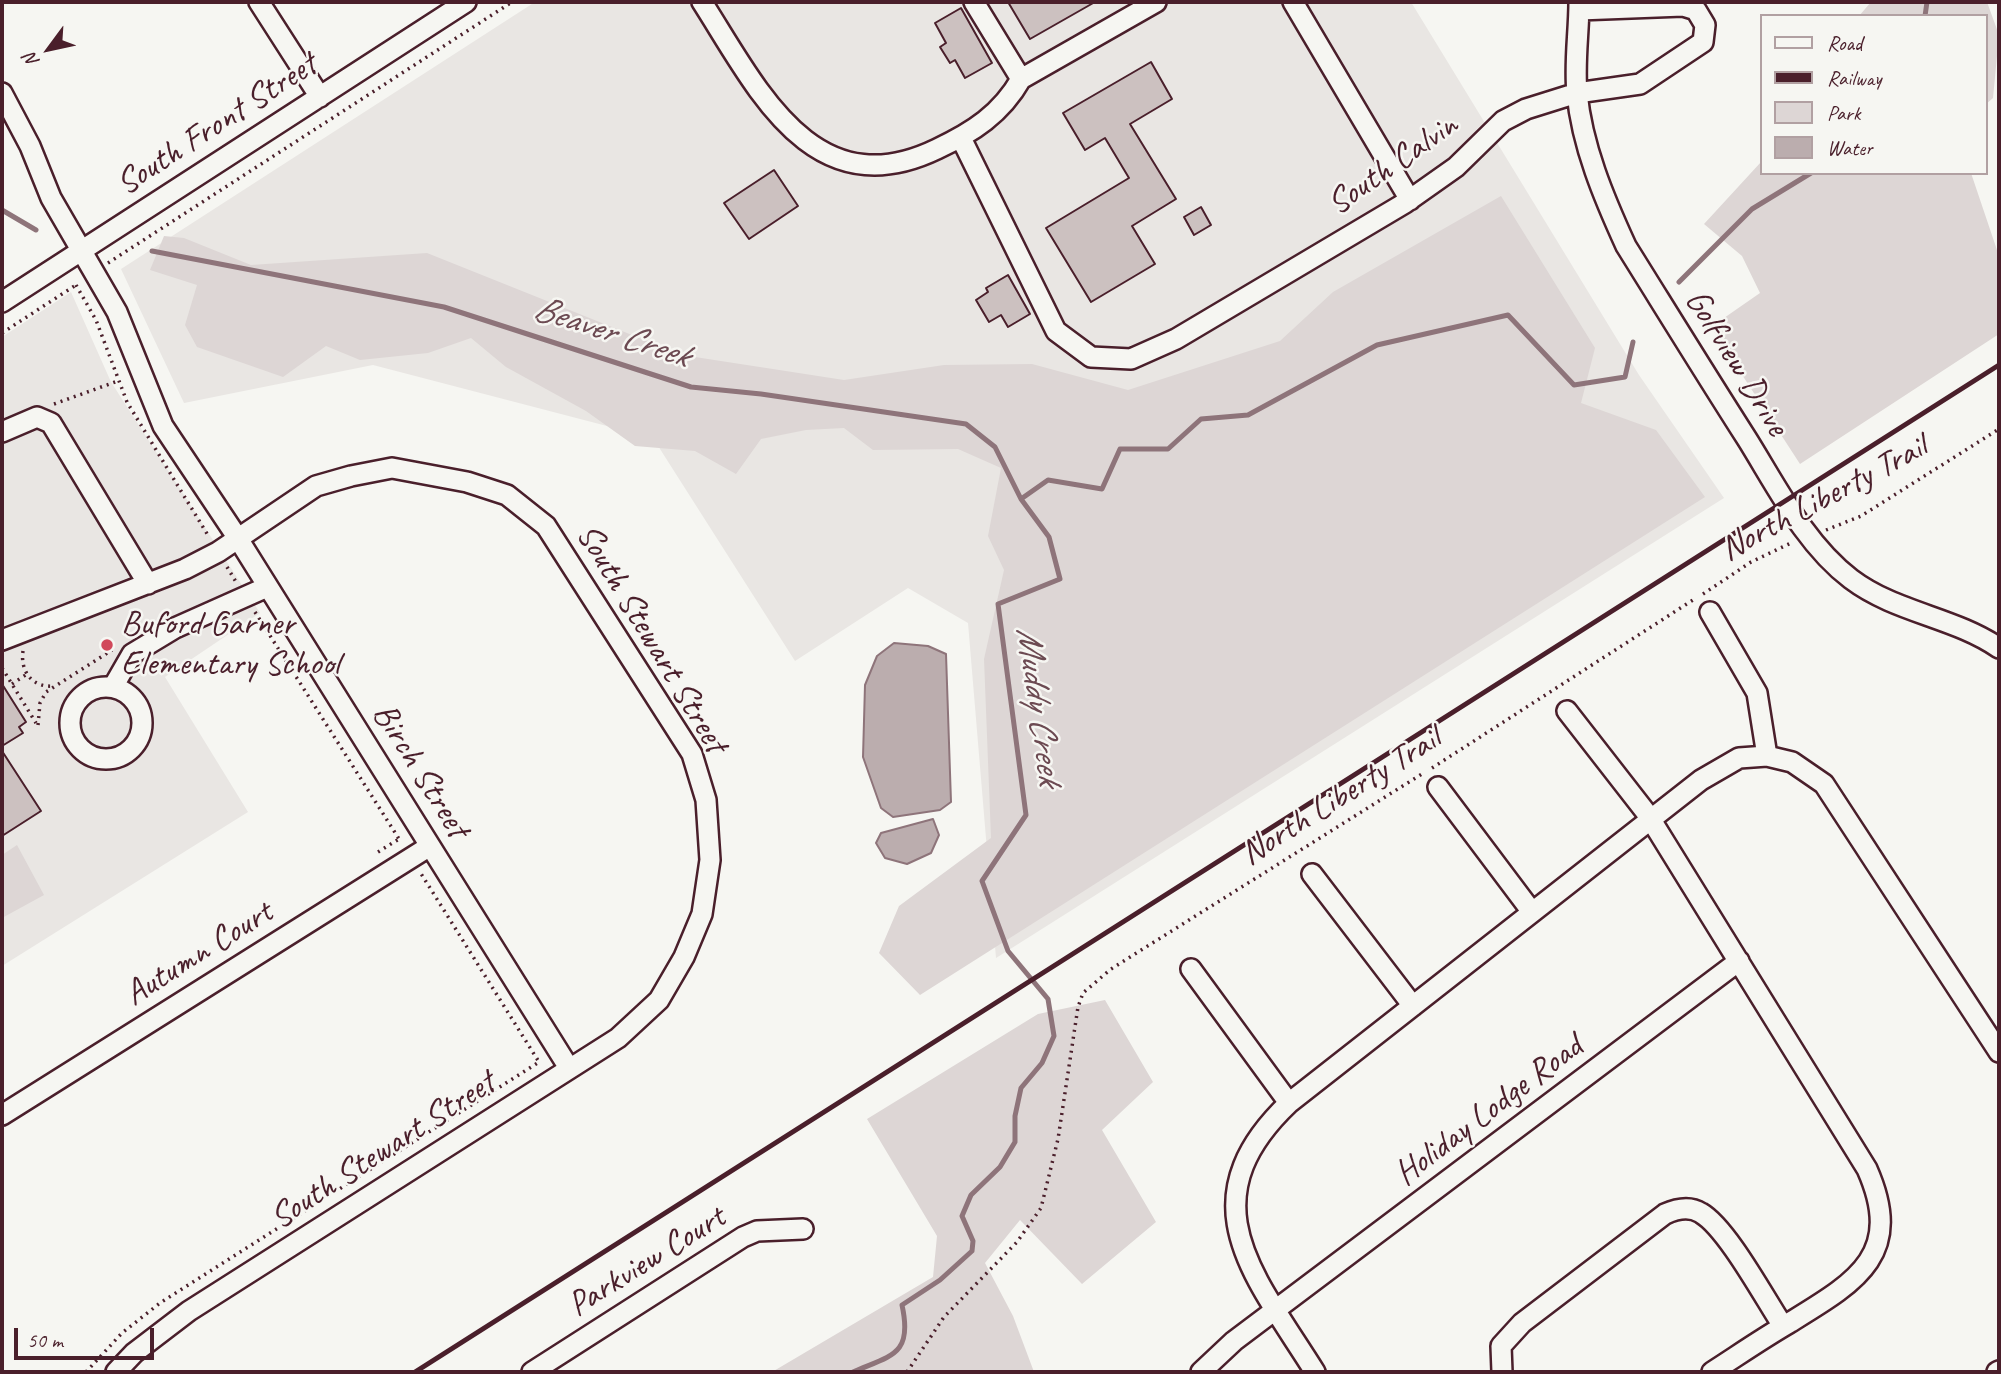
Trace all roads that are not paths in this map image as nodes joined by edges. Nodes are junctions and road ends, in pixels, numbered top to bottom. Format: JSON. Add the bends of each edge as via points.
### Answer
{"nodes":[{"id":1,"x":259,"y":2,"type":"edge"},
{"id":2,"x":466,"y":2,"type":"edge"},
{"id":3,"x":702,"y":2,"type":"edge"},
{"id":4,"x":974,"y":2,"type":"edge"},
{"id":5,"x":1156,"y":2,"type":"edge"},
{"id":6,"x":1293,"y":2,"type":"edge"},
{"id":7,"x":1579,"y":6,"type":"edge"},
{"id":8,"x":1021,"y":79,"type":"junction"},
{"id":9,"x":2,"y":93,"type":"edge"},
{"id":10,"x":1577,"y":93,"type":"junction"},
{"id":11,"x":320,"y":97,"type":"junction"},
{"id":12,"x":961,"y":138,"type":"junction"},
{"id":13,"x":1410,"y":200,"type":"junction"},
{"id":14,"x":80,"y":250,"type":"junction"},
{"id":15,"x":2,"y":302,"type":"edge"},
{"id":16,"x":2,"y":432,"type":"edge"},
{"id":17,"x":237,"y":537,"type":"junction"},
{"id":18,"x":148,"y":584,"type":"junction"},
{"id":19,"x":267,"y":587,"type":"junction"},
{"id":20,"x":1710,"y":612,"type":"dead end"},
{"id":21,"x":2,"y":640,"type":"edge"},
{"id":22,"x":1999,"y":648,"type":"edge"},
{"id":23,"x":113,"y":687,"type":"dead end"},
{"id":24,"x":1567,"y":711,"type":"dead end"},
{"id":25,"x":1767,"y":756,"type":"junction"},
{"id":26,"x":1438,"y":787,"type":"dead end"},
{"id":27,"x":1651,"y":821,"type":"junction"},
{"id":28,"x":430,"y":846,"type":"junction"},
{"id":29,"x":1312,"y":874,"type":"dead end"},
{"id":30,"x":1532,"y":912,"type":"junction"},
{"id":31,"x":1738,"y":961,"type":"junction"},
{"id":32,"x":1191,"y":969,"type":"dead end"},
{"id":33,"x":1413,"y":1006,"type":"junction"},
{"id":34,"x":1999,"y":1052,"type":"edge"},
{"id":35,"x":569,"y":1068,"type":"junction"},
{"id":36,"x":1289,"y":1103,"type":"junction"},
{"id":37,"x":2,"y":1115,"type":"edge"},
{"id":38,"x":803,"y":1229,"type":"dead end"},
{"id":39,"x":1277,"y":1311,"type":"junction"},
{"id":40,"x":1783,"y":1326,"type":"junction"},
{"id":41,"x":117,"y":1372,"type":"edge"},
{"id":42,"x":532,"y":1372,"type":"edge"},
{"id":43,"x":1201,"y":1372,"type":"edge"},
{"id":44,"x":1315,"y":1372,"type":"edge"},
{"id":45,"x":1502,"y":1372,"type":"edge"},
{"id":46,"x":1712,"y":1372,"type":"edge"}],
"edges":[{"from":1,"to":11,"type":"street"},
{"from":2,"to":11,"type":"street","name":"South Front Street"},
{"from":3,"to":12,"type":"street","via":[[764,99],[791,131],[818,151],[850,163],[879,164],[918,158]]},
{"from":4,"to":8,"type":"street"},
{"from":5,"to":8,"type":"street"},
{"from":6,"to":13,"type":"street"},
{"from":7,"to":10,"type":"street","name":"Golfview Drive"},
{"from":7,"to":10,"type":"street","name":"South Calvin","via":[[1683,6],[1696,10],[1705,26],[1703,42],[1691,53],[1640,84]]},
{"from":8,"to":12,"type":"street","via":[[1007,103]]},
{"from":9,"to":14,"type":"street","name":"Birch Street"},
{"from":10,"to":13,"type":"street","name":"South Calvin","via":[[1503,121],[1456,167]]},
{"from":10,"to":22,"type":"street","name":"Golfview Drive","via":[[1587,145],[1626,246],[1824,554],[1852,580],[1891,602],[1962,628]]},
{"from":11,"to":14,"type":"street","name":"South Front Street"},
{"from":12,"to":13,"type":"street","name":"South Calvin","via":[[1056,331],[1091,357],[1131,359],[1177,339]]},
{"from":14,"to":15,"type":"street","name":"South Front Street"},
{"from":14,"to":17,"type":"street","name":"Birch Street","via":[[117,312],[163,426]]},
{"from":16,"to":18,"type":"street","via":[[37,417],[51,423]]},
{"from":17,"to":18,"type":"street","name":"South Stewart Street","via":[[210,556]]},
{"from":17,"to":19,"type":"street","name":"Birch Street"},
{"from":17,"to":35,"type":"street","name":"South Stewart Street","via":[[316,486],[392,468],[467,482],[507,495],[546,526],[692,754],[706,800],[710,860],[702,914],[659,1000],[618,1038]]},
{"from":18,"to":21,"type":"street","name":"South Stewart Street"},
{"from":19,"to":23,"type":"street","via":[[175,628],[132,654]]},
{"from":19,"to":28,"type":"street","name":"Birch Street"},
{"from":20,"to":25,"type":"street","via":[[1757,693]]},
{"from":24,"to":27,"type":"street"},
{"from":25,"to":27,"type":"street","via":[[1739,758],[1722,766]]},
{"from":25,"to":34,"type":"street","via":[[1792,762],[1824,784]]},
{"from":26,"to":30,"type":"street"},
{"from":27,"to":30,"type":"street"},
{"from":27,"to":31,"type":"street"},
{"from":28,"to":35,"type":"street","name":"Birch Street"},
{"from":28,"to":37,"type":"street","name":"Autumn Court"},
{"from":29,"to":33,"type":"street"},
{"from":30,"to":33,"type":"street"},
{"from":31,"to":39,"type":"street","name":"Holiday Lodge Road"},
{"from":31,"to":40,"type":"street","via":[[1867,1169],[1882,1210],[1873,1254],[1855,1279]]},
{"from":32,"to":36,"type":"street"},
{"from":33,"to":36,"type":"street"},
{"from":35,"to":41,"type":"street","name":"South Stewart Street","via":[[189,1311],[134,1353]]},
{"from":36,"to":39,"type":"street","via":[[1253,1144],[1243,1163],[1235,1205],[1245,1257]]},
{"from":38,"to":42,"type":"street","name":"Parkview Court","via":[[757,1231],[743,1237]]},
{"from":39,"to":43,"type":"street","name":"Holiday Lodge Road","via":[[1234,1341]]},
{"from":39,"to":44,"type":"street"},
{"from":40,"to":45,"type":"street","via":[[1716,1224],[1695,1210],[1680,1209],[1665,1214],[1522,1323],[1501,1346]]},
{"from":40,"to":46,"type":"street"}]}
